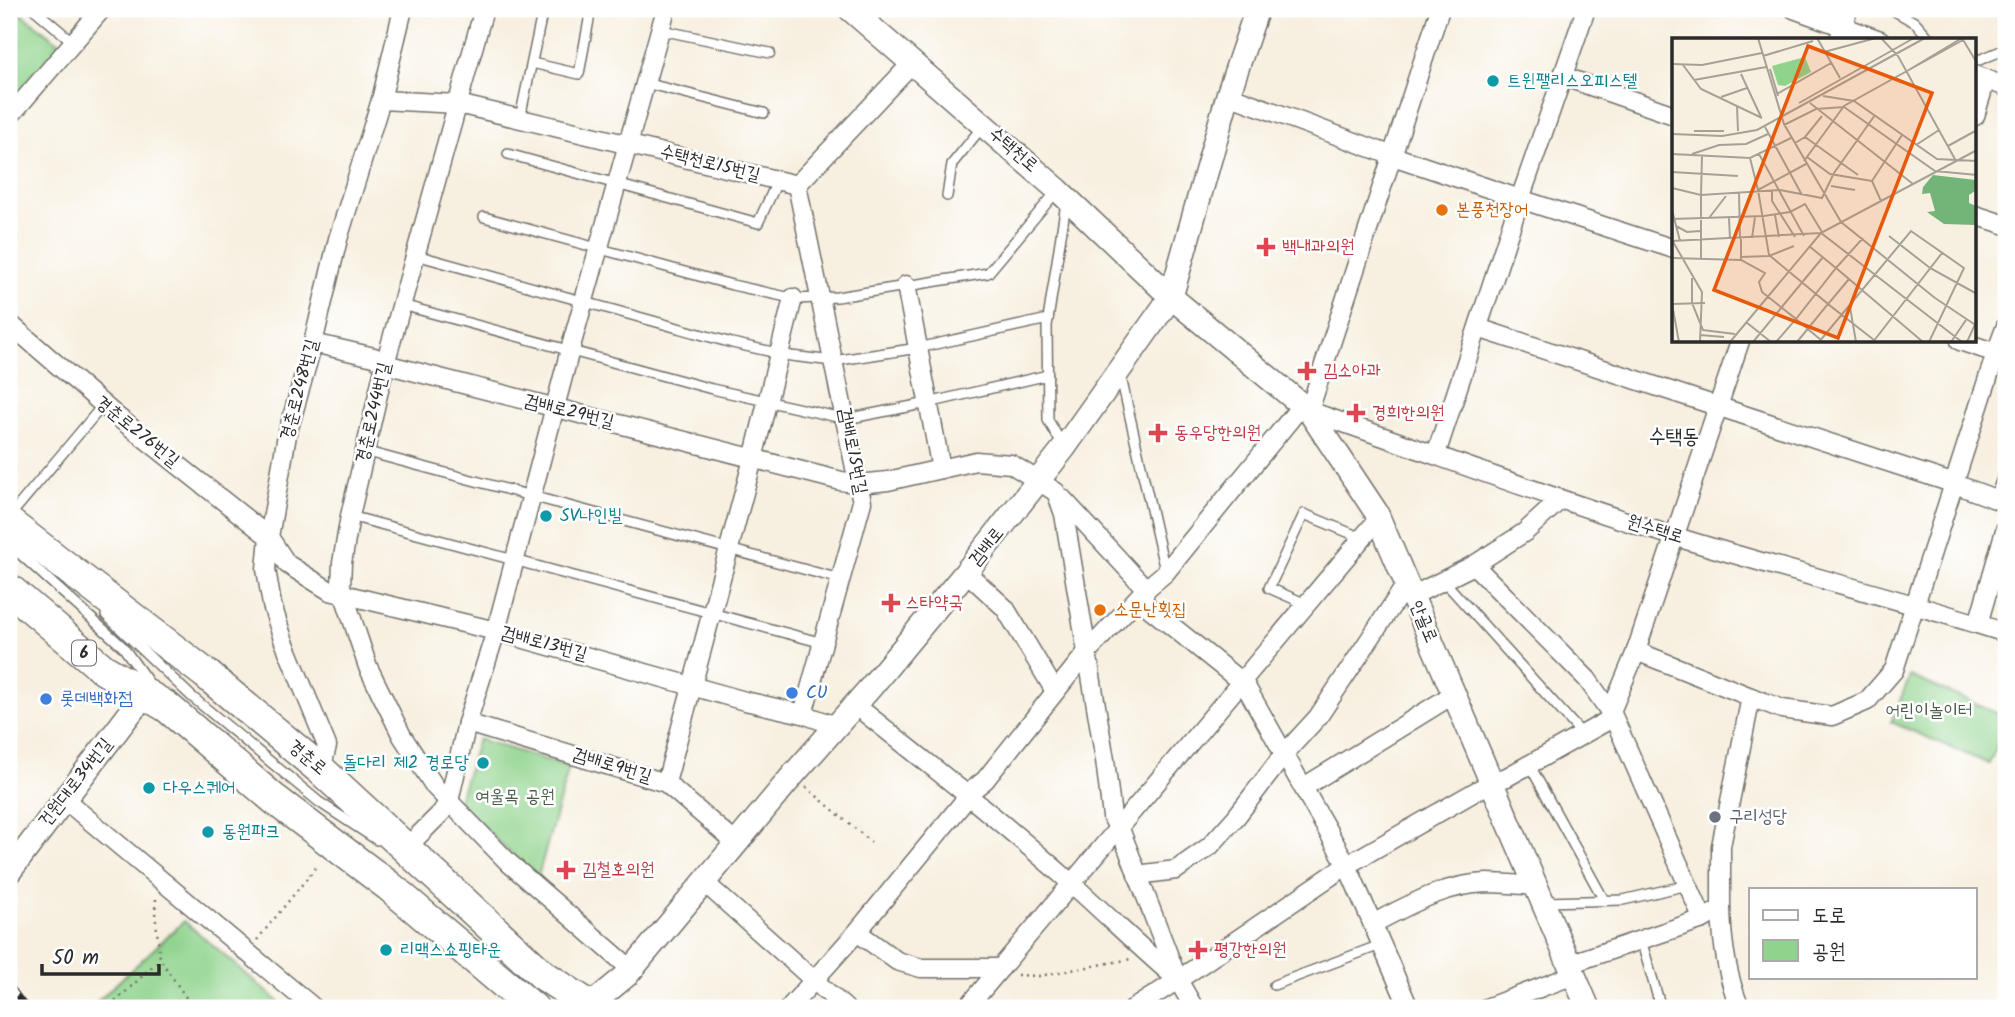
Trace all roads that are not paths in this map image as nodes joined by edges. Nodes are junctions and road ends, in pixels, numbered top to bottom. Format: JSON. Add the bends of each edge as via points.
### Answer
{"nodes":[{"id":1,"x":34,"y":9,"type":"edge"},
{"id":2,"x":102,"y":9,"type":"edge"},
{"id":3,"x":403,"y":9,"type":"edge"},
{"id":4,"x":484,"y":9,"type":"edge"},
{"id":5,"x":543,"y":9,"type":"edge"},
{"id":6,"x":591,"y":9,"type":"edge"},
{"id":7,"x":666,"y":9,"type":"edge"},
{"id":8,"x":850,"y":9,"type":"edge"},
{"id":9,"x":1257,"y":9,"type":"edge"},
{"id":10,"x":1440,"y":9,"type":"edge"},
{"id":11,"x":1586,"y":9,"type":"edge"},
{"id":12,"x":1794,"y":9,"type":"edge"},
{"id":13,"x":1848,"y":9,"type":"edge"},
{"id":14,"x":1891,"y":9,"type":"edge"},
{"id":15,"x":661,"y":30,"type":"junction"},
{"id":16,"x":1841,"y":33,"type":"edge"},
{"id":17,"x":1869,"y":38,"type":"edge"},
{"id":18,"x":1929,"y":38,"type":"edge"},
{"id":19,"x":73,"y":42,"type":"junction"},
{"id":20,"x":2006,"y":49,"type":"edge"},
{"id":21,"x":770,"y":53,"type":"dead end"},
{"id":22,"x":1976,"y":58,"type":"edge"},
{"id":23,"x":913,"y":62,"type":"junction"},
{"id":24,"x":532,"y":63,"type":"junction"},
{"id":25,"x":1562,"y":76,"type":"junction"},
{"id":26,"x":1980,"y":77,"type":"edge"},
{"id":27,"x":645,"y":83,"type":"junction"},
{"id":28,"x":2006,"y":87,"type":"edge"},
{"id":29,"x":1228,"y":95,"type":"junction"},
{"id":30,"x":381,"y":100,"type":"junction"},
{"id":31,"x":458,"y":104,"type":"junction"},
{"id":32,"x":1976,"y":108,"type":"edge"},
{"id":33,"x":764,"y":113,"type":"dead end"},
{"id":34,"x":1672,"y":114,"type":"edge"},
{"id":35,"x":9,"y":117,"type":"edge"},
{"id":36,"x":520,"y":118,"type":"junction"},
{"id":37,"x":984,"y":125,"type":"junction"},
{"id":38,"x":626,"y":144,"type":"junction"},
{"id":39,"x":508,"y":155,"type":"dead end"},
{"id":40,"x":1393,"y":156,"type":"junction"},
{"id":41,"x":778,"y":180,"type":"junction"},
{"id":42,"x":616,"y":185,"type":"junction"},
{"id":43,"x":797,"y":185,"type":"junction"},
{"id":44,"x":1063,"y":194,"type":"junction"},
{"id":45,"x":947,"y":196,"type":"dead end"},
{"id":46,"x":1520,"y":199,"type":"junction"},
{"id":47,"x":1976,"y":215,"type":"edge"},
{"id":48,"x":484,"y":217,"type":"dead end"},
{"id":49,"x":2006,"y":225,"type":"edge"},
{"id":50,"x":598,"y":248,"type":"junction"},
{"id":51,"x":1672,"y":248,"type":"edge"},
{"id":52,"x":416,"y":255,"type":"junction"},
{"id":53,"x":906,"y":285,"type":"junction"},
{"id":54,"x":819,"y":297,"type":"junction"},
{"id":55,"x":1171,"y":297,"type":"junction"},
{"id":56,"x":793,"y":298,"type":"junction"},
{"id":57,"x":583,"y":302,"type":"junction"},
{"id":58,"x":402,"y":305,"type":"junction"},
{"id":59,"x":1048,"y":319,"type":"junction"},
{"id":60,"x":9,"y":323,"type":"edge"},
{"id":61,"x":2006,"y":326,"type":"edge"},
{"id":62,"x":1478,"y":328,"type":"junction"},
{"id":63,"x":313,"y":343,"type":"junction"},
{"id":64,"x":1739,"y":343,"type":"edge"},
{"id":65,"x":1967,"y":343,"type":"edge"},
{"id":66,"x":918,"y":348,"type":"junction"},
{"id":67,"x":570,"y":350,"type":"junction"},
{"id":68,"x":779,"y":353,"type":"junction"},
{"id":69,"x":2001,"y":354,"type":"edge"},
{"id":70,"x":833,"y":361,"type":"junction"},
{"id":71,"x":385,"y":364,"type":"junction"},
{"id":72,"x":1120,"y":371,"type":"junction"},
{"id":73,"x":1048,"y":375,"type":"junction"},
{"id":74,"x":767,"y":401,"type":"junction"},
{"id":75,"x":928,"y":403,"type":"junction"},
{"id":76,"x":103,"y":405,"type":"junction"},
{"id":77,"x":1719,"y":406,"type":"junction"},
{"id":78,"x":1306,"y":408,"type":"junction"},
{"id":79,"x":555,"y":409,"type":"junction"},
{"id":80,"x":846,"y":419,"type":"junction"},
{"id":81,"x":1064,"y":448,"type":"junction"},
{"id":82,"x":364,"y":451,"type":"junction"},
{"id":83,"x":1436,"y":454,"type":"junction"},
{"id":84,"x":753,"y":459,"type":"junction"},
{"id":85,"x":941,"y":469,"type":"junction"},
{"id":86,"x":2006,"y":480,"type":"edge"},
{"id":87,"x":859,"y":484,"type":"junction"},
{"id":88,"x":1955,"y":484,"type":"junction"},
{"id":89,"x":1048,"y":486,"type":"junction"},
{"id":90,"x":531,"y":496,"type":"junction"},
{"id":91,"x":1560,"y":500,"type":"junction"},
{"id":92,"x":2003,"y":502,"type":"edge"},
{"id":93,"x":350,"y":516,"type":"junction"},
{"id":94,"x":1379,"y":519,"type":"junction"},
{"id":95,"x":2006,"y":527,"type":"edge"},
{"id":96,"x":12,"y":529,"type":"edge"},
{"id":97,"x":1673,"y":536,"type":"junction"},
{"id":98,"x":269,"y":537,"type":"junction"},
{"id":99,"x":1362,"y":538,"type":"junction"},
{"id":100,"x":729,"y":549,"type":"junction"},
{"id":101,"x":515,"y":560,"type":"junction"},
{"id":102,"x":1475,"y":565,"type":"junction"},
{"id":103,"x":966,"y":572,"type":"junction"},
{"id":104,"x":1166,"y":573,"type":"junction"},
{"id":105,"x":841,"y":579,"type":"junction"},
{"id":106,"x":1443,"y":580,"type":"junction"},
{"id":107,"x":9,"y":589,"type":"edge"},
{"id":108,"x":1146,"y":589,"type":"junction"},
{"id":109,"x":1409,"y":590,"type":"junction"},
{"id":110,"x":83,"y":592,"type":"dead end"},
{"id":111,"x":343,"y":595,"type":"junction"},
{"id":112,"x":1306,"y":604,"type":"junction"},
{"id":113,"x":1915,"y":604,"type":"junction"},
{"id":114,"x":102,"y":610,"type":"dead end"},
{"id":115,"x":712,"y":613,"type":"junction"},
{"id":116,"x":1978,"y":624,"type":"junction"},
{"id":117,"x":496,"y":631,"type":"junction"},
{"id":118,"x":2006,"y":633,"type":"edge"},
{"id":119,"x":823,"y":643,"type":"junction"},
{"id":120,"x":1636,"y":651,"type":"junction"},
{"id":121,"x":1087,"y":652,"type":"junction"},
{"id":122,"x":1241,"y":682,"type":"junction"},
{"id":123,"x":693,"y":687,"type":"junction"},
{"id":124,"x":1055,"y":691,"type":"junction"},
{"id":125,"x":1454,"y":694,"type":"junction"},
{"id":126,"x":1751,"y":697,"type":"junction"},
{"id":127,"x":155,"y":701,"type":"junction"},
{"id":128,"x":855,"y":705,"type":"junction"},
{"id":129,"x":1611,"y":712,"type":"junction"},
{"id":130,"x":803,"y":714,"type":"junction"},
{"id":131,"x":467,"y":723,"type":"junction"},
{"id":132,"x":836,"y":726,"type":"junction"},
{"id":133,"x":1583,"y":735,"type":"junction"},
{"id":134,"x":1285,"y":753,"type":"junction"},
{"id":135,"x":1528,"y":764,"type":"junction"},
{"id":136,"x":321,"y":770,"type":"junction"},
{"id":137,"x":1492,"y":782,"type":"junction"},
{"id":138,"x":666,"y":783,"type":"junction"},
{"id":139,"x":1304,"y":788,"type":"junction"},
{"id":140,"x":969,"y":796,"type":"junction"},
{"id":141,"x":64,"y":799,"type":"junction"},
{"id":142,"x":449,"y":801,"type":"junction"},
{"id":143,"x":1119,"y":829,"type":"junction"},
{"id":144,"x":737,"y":844,"type":"junction"},
{"id":145,"x":414,"y":855,"type":"junction"},
{"id":146,"x":1348,"y":865,"type":"junction"},
{"id":147,"x":9,"y":872,"type":"edge"},
{"id":148,"x":1137,"y":875,"type":"junction"},
{"id":149,"x":705,"y":883,"type":"junction"},
{"id":150,"x":1071,"y":883,"type":"junction"},
{"id":151,"x":1688,"y":886,"type":"junction"},
{"id":152,"x":1539,"y":894,"type":"junction"},
{"id":153,"x":1604,"y":900,"type":"junction"},
{"id":154,"x":1721,"y":909,"type":"junction"},
{"id":155,"x":1703,"y":919,"type":"junction"},
{"id":156,"x":1374,"y":923,"type":"junction"},
{"id":157,"x":857,"y":932,"type":"junction"},
{"id":158,"x":1641,"y":940,"type":"junction"},
{"id":159,"x":1383,"y":944,"type":"junction"},
{"id":160,"x":1001,"y":968,"type":"junction"},
{"id":161,"x":1572,"y":969,"type":"junction"},
{"id":162,"x":632,"y":970,"type":"junction"},
{"id":163,"x":498,"y":978,"type":"junction"},
{"id":164,"x":814,"y":980,"type":"junction"},
{"id":165,"x":1178,"y":980,"type":"junction"},
{"id":166,"x":1273,"y":985,"type":"dead end"},
{"id":167,"x":590,"y":1007,"type":"edge"},
{"id":168,"x":314,"y":1008,"type":"edge"},
{"id":169,"x":499,"y":1008,"type":"edge"},
{"id":170,"x":533,"y":1008,"type":"edge"},
{"id":171,"x":789,"y":1008,"type":"edge"},
{"id":172,"x":845,"y":1008,"type":"edge"},
{"id":173,"x":967,"y":1008,"type":"edge"},
{"id":174,"x":1134,"y":1008,"type":"edge"},
{"id":175,"x":1194,"y":1008,"type":"edge"},
{"id":176,"x":1409,"y":1008,"type":"edge"},
{"id":177,"x":1486,"y":1008,"type":"edge"},
{"id":178,"x":1588,"y":1008,"type":"edge"},
{"id":179,"x":1661,"y":1008,"type":"edge"},
{"id":180,"x":1740,"y":1008,"type":"edge"}],
"edges":[{"from":1,"to":19,"type":"lane"},
{"from":2,"to":19,"type":"street"},
{"from":3,"to":30,"type":"street","name":"경춘로248번길"},
{"from":4,"to":31,"type":"street","name":"경춘로244번길"},
{"from":5,"to":24,"type":"lane"},
{"from":6,"to":24,"type":"lane","via":[[579,74]]},
{"from":7,"to":15,"type":"street"},
{"from":8,"to":23,"type":"street","name":"수택천로"},
{"from":9,"to":29,"type":"street","name":"검배로"},
{"from":10,"to":40,"type":"street"},
{"from":11,"to":25,"type":"street"},
{"from":12,"to":16,"type":"street"},
{"from":13,"to":16,"type":"street"},
{"from":14,"to":18,"type":"lane","via":[[1916,23]]},
{"from":15,"to":21,"type":"lane"},
{"from":15,"to":27,"type":"street"},
{"from":16,"to":17,"type":"street"},
{"from":19,"to":35,"type":"street"},
{"from":20,"to":22,"type":"lane"},
{"from":23,"to":37,"type":"street","name":"수택천로"},
{"from":23,"to":43,"type":"street"},
{"from":24,"to":36,"type":"lane"},
{"from":25,"to":34,"type":"street"},
{"from":25,"to":46,"type":"street"},
{"from":26,"to":28,"type":"street"},
{"from":26,"to":32,"type":"street"},
{"from":27,"to":33,"type":"lane"},
{"from":27,"to":38,"type":"street"},
{"from":29,"to":40,"type":"street"},
{"from":29,"to":55,"type":"street","name":"검배로"},
{"from":30,"to":31,"type":"street","name":"수택천로15번길"},
{"from":30,"to":63,"type":"street","name":"경춘로248번길","via":[[338,239]]},
{"from":31,"to":36,"type":"street","name":"수택천로15번길"},
{"from":31,"to":52,"type":"street","name":"경춘로244번길"},
{"from":36,"to":38,"type":"street","name":"수택천로15번길"},
{"from":37,"to":44,"type":"street","name":"수택천로"},
{"from":37,"to":45,"type":"lane","via":[[952,164]]},
{"from":38,"to":41,"type":"street","name":"수택천로15번길"},
{"from":38,"to":42,"type":"street"},
{"from":39,"to":42,"type":"lane"},
{"from":40,"to":46,"type":"street"},
{"from":40,"to":78,"type":"street"},
{"from":41,"to":42,"type":"lane","via":[[758,223]]},
{"from":41,"to":43,"type":"street","name":"수택천로15번길"},
{"from":42,"to":50,"type":"street"},
{"from":43,"to":54,"type":"street","name":"검배로15번길"},
{"from":44,"to":53,"type":"lane","via":[[988,273]]},
{"from":44,"to":55,"type":"street","name":"수택천로"},
{"from":44,"to":59,"type":"lane"},
{"from":46,"to":51,"type":"street"},
{"from":46,"to":62,"type":"street"},
{"from":47,"to":49,"type":"street"},
{"from":48,"to":50,"type":"lane"},
{"from":50,"to":56,"type":"lane"},
{"from":50,"to":57,"type":"street"},
{"from":52,"to":57,"type":"lane"},
{"from":52,"to":58,"type":"street","name":"경춘로244번길"},
{"from":53,"to":54,"type":"lane"},
{"from":53,"to":66,"type":"street"},
{"from":54,"to":56,"type":"lane"},
{"from":54,"to":70,"type":"street","name":"검배로15번길"},
{"from":55,"to":72,"type":"street","name":"검배로"},
{"from":55,"to":78,"type":"street","name":"안골로"},
{"from":56,"to":68,"type":"street"},
{"from":57,"to":67,"type":"street"},
{"from":57,"to":68,"type":"lane"},
{"from":58,"to":67,"type":"lane"},
{"from":58,"to":71,"type":"street","name":"경춘로244번길"},
{"from":59,"to":66,"type":"lane"},
{"from":59,"to":73,"type":"lane"},
{"from":60,"to":76,"type":"street","name":"경춘로276번길"},
{"from":61,"to":69,"type":"street"},
{"from":62,"to":77,"type":"street"},
{"from":62,"to":83,"type":"street"},
{"from":63,"to":71,"type":"street","name":"검배로29번길","via":[[374,357]]},
{"from":63,"to":98,"type":"street","name":"경춘로248번길","via":[[287,435]]},
{"from":64,"to":77,"type":"street"},
{"from":65,"to":69,"type":"street"},
{"from":66,"to":70,"type":"lane"},
{"from":66,"to":75,"type":"street"},
{"from":67,"to":74,"type":"lane"},
{"from":67,"to":79,"type":"street"},
{"from":68,"to":70,"type":"lane"},
{"from":68,"to":74,"type":"street"},
{"from":69,"to":88,"type":"street"},
{"from":70,"to":80,"type":"street","name":"검배로15번길"},
{"from":71,"to":79,"type":"street","name":"검배로29번길"},
{"from":71,"to":82,"type":"street","name":"경춘로244번길"},
{"from":72,"to":81,"type":"street","name":"검배로"},
{"from":72,"to":104,"type":"lane"},
{"from":73,"to":75,"type":"lane"},
{"from":73,"to":81,"type":"lane","via":[[1048,420]]},
{"from":74,"to":80,"type":"lane"},
{"from":74,"to":84,"type":"street"},
{"from":75,"to":80,"type":"lane"},
{"from":75,"to":85,"type":"street"},
{"from":76,"to":96,"type":"lane"},
{"from":76,"to":98,"type":"street","name":"경춘로276번길"},
{"from":77,"to":88,"type":"street"},
{"from":77,"to":97,"type":"street"},
{"from":78,"to":83,"type":"street","name":"원수택로"},
{"from":78,"to":94,"type":"street","name":"안골로"},
{"from":78,"to":104,"type":"street"},
{"from":79,"to":84,"type":"street","name":"검배로29번길"},
{"from":79,"to":90,"type":"street"},
{"from":80,"to":87,"type":"street","name":"검배로15번길"},
{"from":81,"to":89,"type":"street","name":"검배로"},
{"from":82,"to":90,"type":"lane"},
{"from":82,"to":93,"type":"street","name":"경춘로244번길"},
{"from":83,"to":91,"type":"street","name":"원수택로"},
{"from":84,"to":87,"type":"street","name":"검배로29번길"},
{"from":84,"to":100,"type":"street"},
{"from":85,"to":87,"type":"street","name":"검배로29번길"},
{"from":85,"to":89,"type":"street","name":"검배로29번길","via":[[976,461],[1011,464]]},
{"from":86,"to":92,"type":"street"},
{"from":87,"to":105,"type":"street","name":"검배로15번길","via":[[862,502]]},
{"from":88,"to":92,"type":"street"},
{"from":88,"to":113,"type":"street"},
{"from":89,"to":103,"type":"street","name":"검배로"},
{"from":89,"to":108,"type":"street","name":"검배로29번길"},
{"from":89,"to":121,"type":"street","via":[[1064,514]]},
{"from":90,"to":100,"type":"lane"},
{"from":90,"to":101,"type":"street"},
{"from":91,"to":97,"type":"street","name":"원수택로"},
{"from":91,"to":102,"type":"street","via":[[1525,532]]},
{"from":93,"to":101,"type":"lane"},
{"from":93,"to":111,"type":"street","name":"경춘로244번길","via":[[342,562]]},
{"from":94,"to":99,"type":"street"},
{"from":94,"to":109,"type":"street","name":"안골로"},
{"from":95,"to":116,"type":"street"},
{"from":96,"to":110,"type":"lane"},
{"from":96,"to":127,"type":"lane","via":[[36,567],[123,647]]},
{"from":96,"to":136,"type":"main road","name":"경춘로","via":[[206,674]]},
{"from":97,"to":113,"type":"street","name":"원수택로"},
{"from":97,"to":120,"type":"street"},
{"from":98,"to":111,"type":"street","name":"검배로13번길","via":[[287,564]]},
{"from":98,"to":136,"type":"street","name":"경춘로248번길","via":[[266,569],[272,605],[327,746]]},
{"from":99,"to":112,"type":"street"},
{"from":99,"to":112,"type":"lane","via":[[1304,514],[1269,588]]},
{"from":100,"to":105,"type":"lane"},
{"from":100,"to":115,"type":"street"},
{"from":101,"to":115,"type":"lane"},
{"from":101,"to":117,"type":"street"},
{"from":102,"to":106,"type":"street"},
{"from":102,"to":129,"type":"street","via":[[1587,679]]},
{"from":103,"to":124,"type":"street","via":[[1006,608]]},
{"from":103,"to":128,"type":"street","name":"검배로"},
{"from":104,"to":108,"type":"street"},
{"from":105,"to":119,"type":"street","name":"검배로15번길"},
{"from":106,"to":109,"type":"street"},
{"from":106,"to":133,"type":"lane"},
{"from":107,"to":127,"type":"main road","number":"6","via":[[103,669]]},
{"from":108,"to":121,"type":"street"},
{"from":108,"to":122,"type":"street","name":"검배로29번길","via":[[1142,602]]},
{"from":109,"to":125,"type":"street","name":"안골로"},
{"from":109,"to":134,"type":"street","via":[[1318,717]]},
{"from":111,"to":117,"type":"street","name":"검배로13번길"},
{"from":111,"to":142,"type":"street","name":"경춘로244번길","via":[[368,667],[395,724]]},
{"from":112,"to":122,"type":"street"},
{"from":113,"to":116,"type":"street","name":"원수택로"},
{"from":113,"to":126,"type":"street","via":[[1894,670],[1867,701],[1832,716],[1782,709]]},
{"from":114,"to":145,"type":"lane","via":[[191,696],[319,802],[397,852]]},
{"from":115,"to":119,"type":"lane"},
{"from":115,"to":123,"type":"street"},
{"from":116,"to":118,"type":"street","name":"원수택로"},
{"from":117,"to":123,"type":"street","name":"검배로13번길"},
{"from":117,"to":131,"type":"street"},
{"from":119,"to":130,"type":"street","name":"검배로15번길"},
{"from":120,"to":126,"type":"street"},
{"from":120,"to":129,"type":"street"},
{"from":121,"to":124,"type":"street"},
{"from":121,"to":143,"type":"street","via":[[1112,817]]},
{"from":122,"to":134,"type":"street"},
{"from":122,"to":143,"type":"street"},
{"from":123,"to":130,"type":"street","name":"검배로13번길"},
{"from":123,"to":138,"type":"street"},
{"from":124,"to":140,"type":"street"},
{"from":125,"to":137,"type":"street","name":"안골로"},
{"from":125,"to":139,"type":"street"},
{"from":126,"to":154,"type":"street","via":[[1721,846]]},
{"from":127,"to":141,"type":"street","name":"건원대로34번길"},
{"from":127,"to":163,"type":"main road","number":"6"},
{"from":128,"to":132,"type":"street","name":"검배로"},
{"from":128,"to":140,"type":"street"},
{"from":129,"to":133,"type":"street","via":[[1607,720]]},
{"from":129,"to":151,"type":"street"},
{"from":130,"to":132,"type":"street","name":"검배로13번길"},
{"from":131,"to":138,"type":"street","name":"검배로9번길"},
{"from":131,"to":142,"type":"street"},
{"from":132,"to":144,"type":"street","name":"검배로"},
{"from":133,"to":135,"type":"street"},
{"from":134,"to":139,"type":"street"},
{"from":134,"to":148,"type":"street","via":[[1210,846],[1176,870]]},
{"from":135,"to":137,"type":"street"},
{"from":135,"to":153,"type":"lane"},
{"from":136,"to":145,"type":"main road","name":"경춘로"},
{"from":137,"to":146,"type":"street"},
{"from":137,"to":152,"type":"street","name":"안골로"},
{"from":138,"to":144,"type":"street","name":"검배로9번길"},
{"from":139,"to":146,"type":"street"},
{"from":140,"to":150,"type":"street"},
{"from":140,"to":157,"type":"street"},
{"from":141,"to":147,"type":"street","name":"건원대로34번길"},
{"from":141,"to":168,"type":"street"},
{"from":142,"to":145,"type":"street"},
{"from":142,"to":162,"type":"street","name":"경춘로244번길","via":[[509,863]]},
{"from":143,"to":148,"type":"street"},
{"from":143,"to":150,"type":"street"},
{"from":144,"to":149,"type":"street","name":"검배로"},
{"from":145,"to":167,"type":"main road","name":"경춘로","via":[[543,975]]},
{"from":146,"to":156,"type":"street"},
{"from":146,"to":165,"type":"street"},
{"from":148,"to":165,"type":"street"},
{"from":149,"to":162,"type":"street","name":"검배로"},
{"from":149,"to":164,"type":"street"},
{"from":150,"to":160,"type":"street"},
{"from":150,"to":165,"type":"street"},
{"from":151,"to":153,"type":"lane"},
{"from":151,"to":155,"type":"street"},
{"from":152,"to":153,"type":"lane"},
{"from":152,"to":156,"type":"street","via":[[1485,883],[1444,890]]},
{"from":152,"to":161,"type":"street","name":"안골로"},
{"from":154,"to":155,"type":"street"},
{"from":154,"to":180,"type":"street","via":[[1729,975]]},
{"from":155,"to":158,"type":"street"},
{"from":156,"to":159,"type":"street"},
{"from":157,"to":160,"type":"street","via":[[897,961],[921,968]]},
{"from":157,"to":164,"type":"street"},
{"from":158,"to":161,"type":"street"},
{"from":158,"to":179,"type":"lane"},
{"from":159,"to":166,"type":"lane"},
{"from":159,"to":176,"type":"street"},
{"from":160,"to":173,"type":"street"},
{"from":161,"to":177,"type":"street"},
{"from":161,"to":178,"type":"street","name":"안골로"},
{"from":162,"to":167,"type":"street","name":"검배로"},
{"from":163,"to":169,"type":"main road"},
{"from":163,"to":170,"type":"main road","number":"6"},
{"from":164,"to":171,"type":"street"},
{"from":164,"to":172,"type":"street"},
{"from":165,"to":174,"type":"street"},
{"from":165,"to":175,"type":"street"}]}
